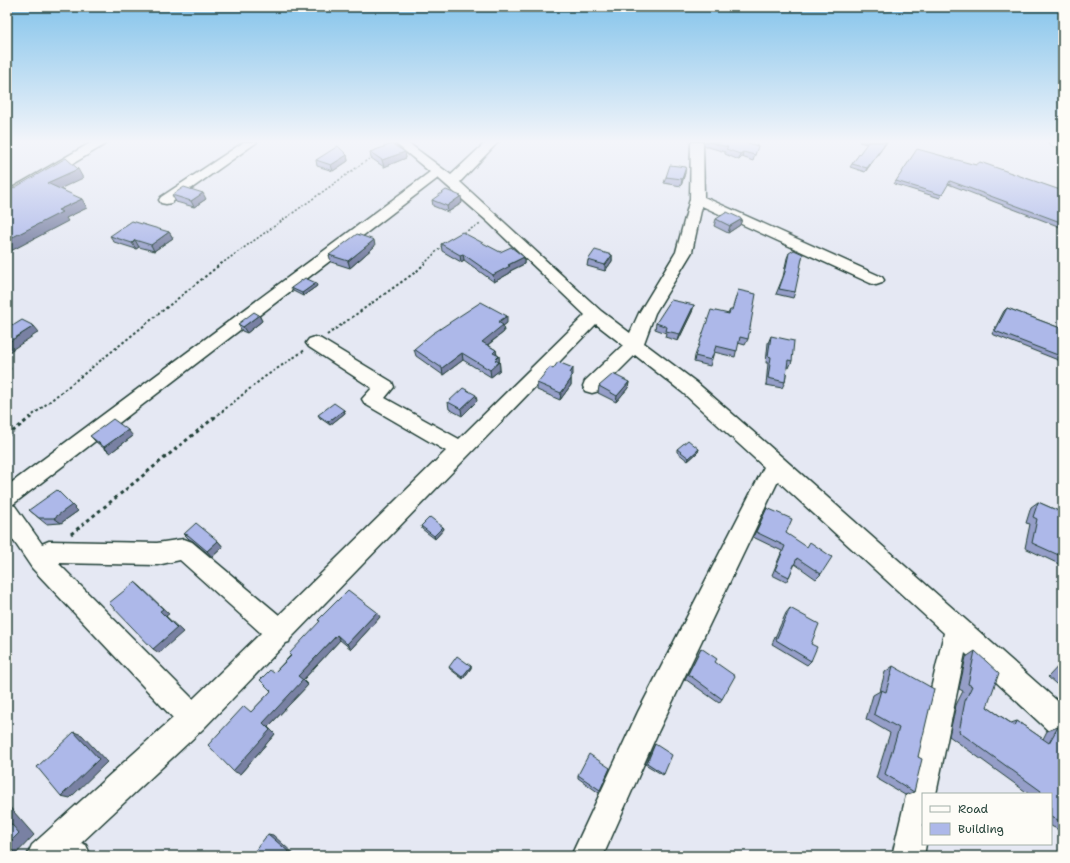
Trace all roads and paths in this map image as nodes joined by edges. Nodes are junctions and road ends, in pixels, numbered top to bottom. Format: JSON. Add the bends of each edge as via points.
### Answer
{"nodes":[{"id":1,"x":32,"y":182,"type":"edge"},
{"id":2,"x":192,"y":182,"type":"edge"},
{"id":3,"x":336,"y":182,"type":"edge"},
{"id":4,"x":438,"y":182,"type":"edge"},
{"id":5,"x":451,"y":182,"type":"edge"},
{"id":6,"x":697,"y":182,"type":"edge"},
{"id":7,"x":7,"y":197,"type":"edge"},
{"id":8,"x":697,"y":199,"type":"junction"},
{"id":9,"x":166,"y":200,"type":"dead end"},
{"id":10,"x":492,"y":218,"type":"junction"},
{"id":11,"x":458,"y":235,"type":"edge"},
{"id":12,"x":445,"y":244,"type":"edge"},
{"id":13,"x":876,"y":280,"type":"dead end"},
{"id":14,"x":595,"y":315,"type":"junction"},
{"id":15,"x":315,"y":343,"type":"junction"},
{"id":16,"x":634,"y":345,"type":"junction"},
{"id":17,"x":592,"y":386,"type":"dead end"},
{"id":18,"x":7,"y":436,"type":"edge"},
{"id":19,"x":460,"y":449,"type":"junction"},
{"id":20,"x":776,"y":464,"type":"junction"},
{"id":21,"x":7,"y":498,"type":"edge"},
{"id":22,"x":7,"y":513,"type":"edge"},
{"id":23,"x":50,"y":552,"type":"joint"},
{"id":24,"x":957,"y":630,"type":"junction"},
{"id":25,"x":280,"y":633,"type":"junction"},
{"id":26,"x":193,"y":719,"type":"junction"},
{"id":27,"x":1063,"y":725,"type":"edge"},
{"id":28,"x":43,"y":856,"type":"edge"},
{"id":29,"x":587,"y":856,"type":"edge"},
{"id":30,"x":908,"y":856,"type":"edge"}],
"edges":[{"from":1,"to":7,"type":"street"},
{"from":2,"to":9,"type":"street"},
{"from":3,"to":18,"type":"path","via":[[223,262]]},
{"from":4,"to":21,"type":"street"},
{"from":5,"to":10,"type":"street"},
{"from":6,"to":8,"type":"street"},
{"from":8,"to":13,"type":"street"},
{"from":8,"to":16,"type":"street","via":[[684,252],[647,313]]},
{"from":10,"to":11,"type":"path"},
{"from":10,"to":14,"type":"street"},
{"from":12,"to":15,"type":"path","via":[[417,271]]},
{"from":14,"to":16,"type":"street"},
{"from":14,"to":19,"type":"street"},
{"from":15,"to":19,"type":"street","via":[[385,387],[372,399]]},
{"from":15,"to":23,"type":"path","via":[[263,378]]},
{"from":16,"to":17,"type":"street"},
{"from":16,"to":20,"type":"street","via":[[689,387]]},
{"from":19,"to":25,"type":"street"},
{"from":20,"to":24,"type":"street"},
{"from":20,"to":29,"type":"street","via":[[648,722]]},
{"from":22,"to":26,"type":"street","via":[[40,560]]},
{"from":23,"to":25,"type":"street","via":[[157,554],[184,549]]},
{"from":24,"to":27,"type":"street"},
{"from":24,"to":30,"type":"street"},
{"from":25,"to":26,"type":"street"},
{"from":26,"to":28,"type":"street"}]}
